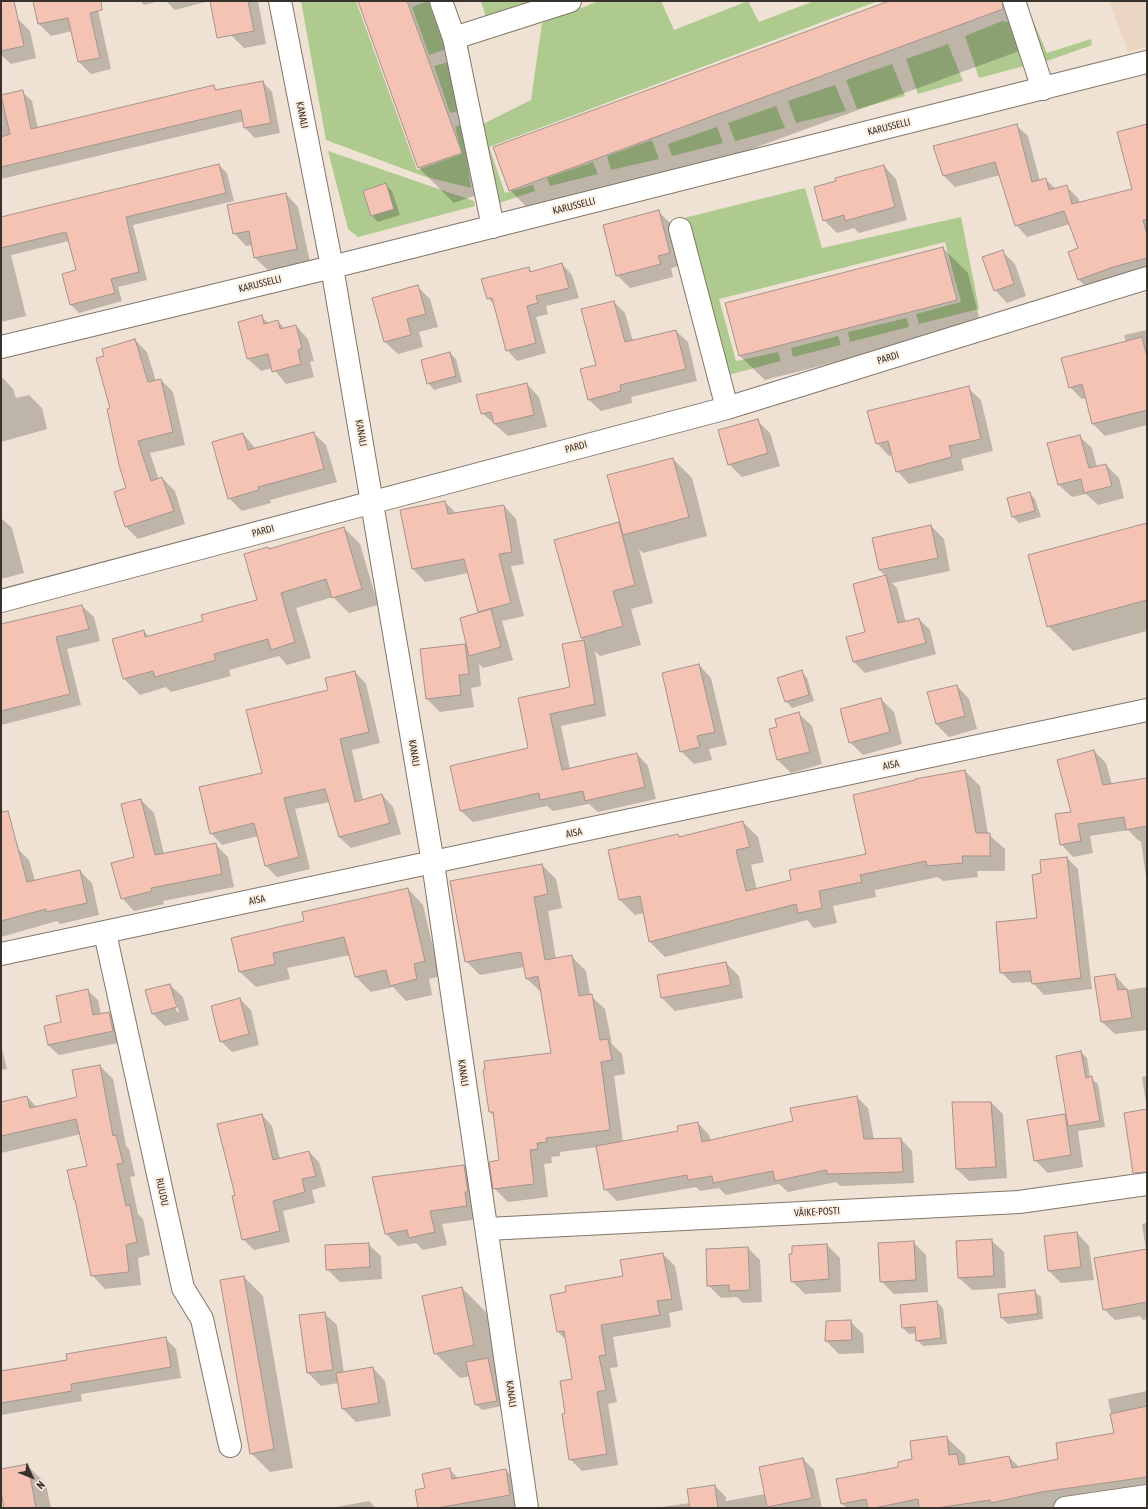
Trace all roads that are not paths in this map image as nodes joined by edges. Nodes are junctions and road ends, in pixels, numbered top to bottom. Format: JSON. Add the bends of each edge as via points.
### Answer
{"nodes":[{"id":1,"x":280,"y":1,"type":"edge"},
{"id":2,"x":441,"y":1,"type":"edge"},
{"id":3,"x":570,"y":1,"type":"edge"},
{"id":4,"x":1014,"y":1,"type":"edge"},
{"id":5,"x":454,"y":38,"type":"junction"},
{"id":6,"x":1147,"y":62,"type":"edge"},
{"id":7,"x":1043,"y":88,"type":"junction"},
{"id":8,"x":493,"y":226,"type":"junction"},
{"id":9,"x":680,"y":229,"type":"dead end"},
{"id":10,"x":332,"y":267,"type":"junction"},
{"id":11,"x":1147,"y":278,"type":"edge"},
{"id":12,"x":1,"y":347,"type":"edge"},
{"id":13,"x":726,"y":408,"type":"junction"},
{"id":14,"x":372,"y":501,"type":"junction"},
{"id":15,"x":1,"y":602,"type":"edge"},
{"id":16,"x":1147,"y":710,"type":"edge"},
{"id":17,"x":432,"y":863,"type":"junction"},
{"id":18,"x":105,"y":933,"type":"junction"},
{"id":19,"x":1,"y":954,"type":"edge"},
{"id":20,"x":1147,"y":1184,"type":"edge"},
{"id":21,"x":487,"y":1229,"type":"junction"},
{"id":22,"x":230,"y":1446,"type":"dead end"},
{"id":23,"x":1147,"y":1496,"type":"edge"},
{"id":24,"x":527,"y":1508,"type":"edge"},
{"id":25,"x":1065,"y":1508,"type":"edge"}],
"edges":[{"from":1,"to":10,"type":"street","name":"KANALI"},
{"from":2,"to":5,"type":"street"},
{"from":3,"to":5,"type":"street"},
{"from":4,"to":7,"type":"street"},
{"from":5,"to":8,"type":"street"},
{"from":6,"to":7,"type":"street","name":"KARUSSELLI"},
{"from":7,"to":8,"type":"street","name":"KARUSSELLI"},
{"from":8,"to":10,"type":"street","name":"KARUSSELLI"},
{"from":9,"to":13,"type":"street"},
{"from":10,"to":12,"type":"street","name":"KARUSSELLI"},
{"from":10,"to":14,"type":"street","name":"KANALI"},
{"from":11,"to":13,"type":"street","name":"PARDI"},
{"from":13,"to":14,"type":"street","name":"PARDI"},
{"from":14,"to":15,"type":"street","name":"PARDI"},
{"from":14,"to":17,"type":"street","name":"KANALI"},
{"from":16,"to":17,"type":"street","name":"AISA"},
{"from":17,"to":18,"type":"street","name":"AISA"},
{"from":17,"to":21,"type":"street","name":"KANALI"},
{"from":18,"to":19,"type":"street","name":"AISA"},
{"from":18,"to":22,"type":"street","name":"RUUDU","via":[[183,1288],[202,1319]]},
{"from":20,"to":21,"type":"street","name":"VÄIKE-POSTI","via":[[1019,1202]]},
{"from":21,"to":24,"type":"street","name":"KANALI"},
{"from":23,"to":25,"type":"street"}]}
